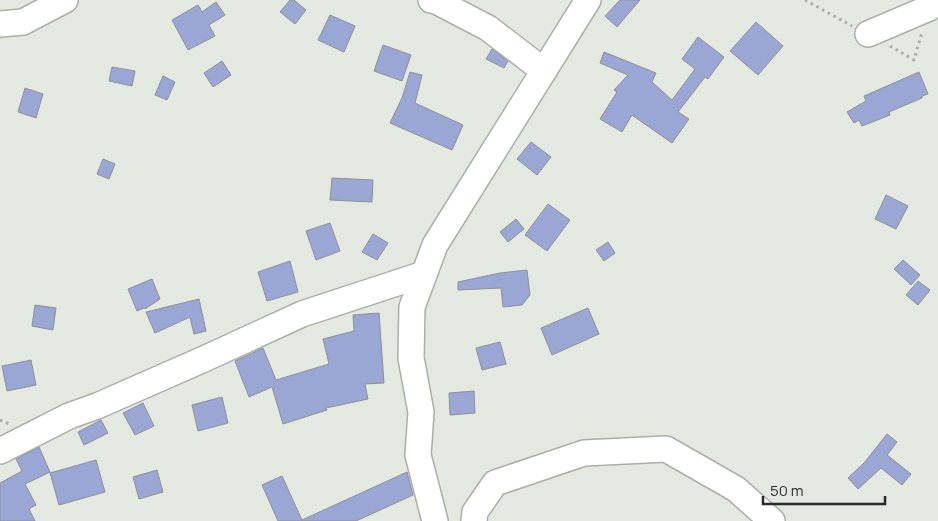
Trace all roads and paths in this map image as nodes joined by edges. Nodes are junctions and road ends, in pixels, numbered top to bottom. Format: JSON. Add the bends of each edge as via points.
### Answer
{"nodes":[{"id":1,"x":65,"y":0,"type":"edge"},
{"id":2,"x":431,"y":0,"type":"edge"},
{"id":3,"x":588,"y":0,"type":"edge"},
{"id":4,"x":929,"y":8,"type":"dead end"},
{"id":5,"x":0,"y":24,"type":"edge"},
{"id":6,"x":868,"y":34,"type":"dead end"},
{"id":7,"x":544,"y":71,"type":"junction"},
{"id":8,"x":424,"y":274,"type":"junction"},
{"id":9,"x":0,"y":451,"type":"edge"},
{"id":10,"x":435,"y":521,"type":"edge"},
{"id":11,"x":474,"y":521,"type":"edge"},
{"id":12,"x":772,"y":521,"type":"edge"}],
"edges":[{"from":1,"to":5,"type":"street","via":[[23,22]]},
{"from":2,"to":7,"type":"street","via":[[488,28]]},
{"from":3,"to":7,"type":"street"},
{"from":4,"to":6,"type":"street"},
{"from":7,"to":8,"type":"street","via":[[435,245]]},
{"from":8,"to":9,"type":"street","via":[[302,314],[69,416]]},
{"from":8,"to":10,"type":"street","via":[[412,308],[411,358],[421,412],[418,456]]},
{"from":11,"to":12,"type":"street","via":[[475,512],[495,483],[584,452],[666,449],[736,489]]}]}
